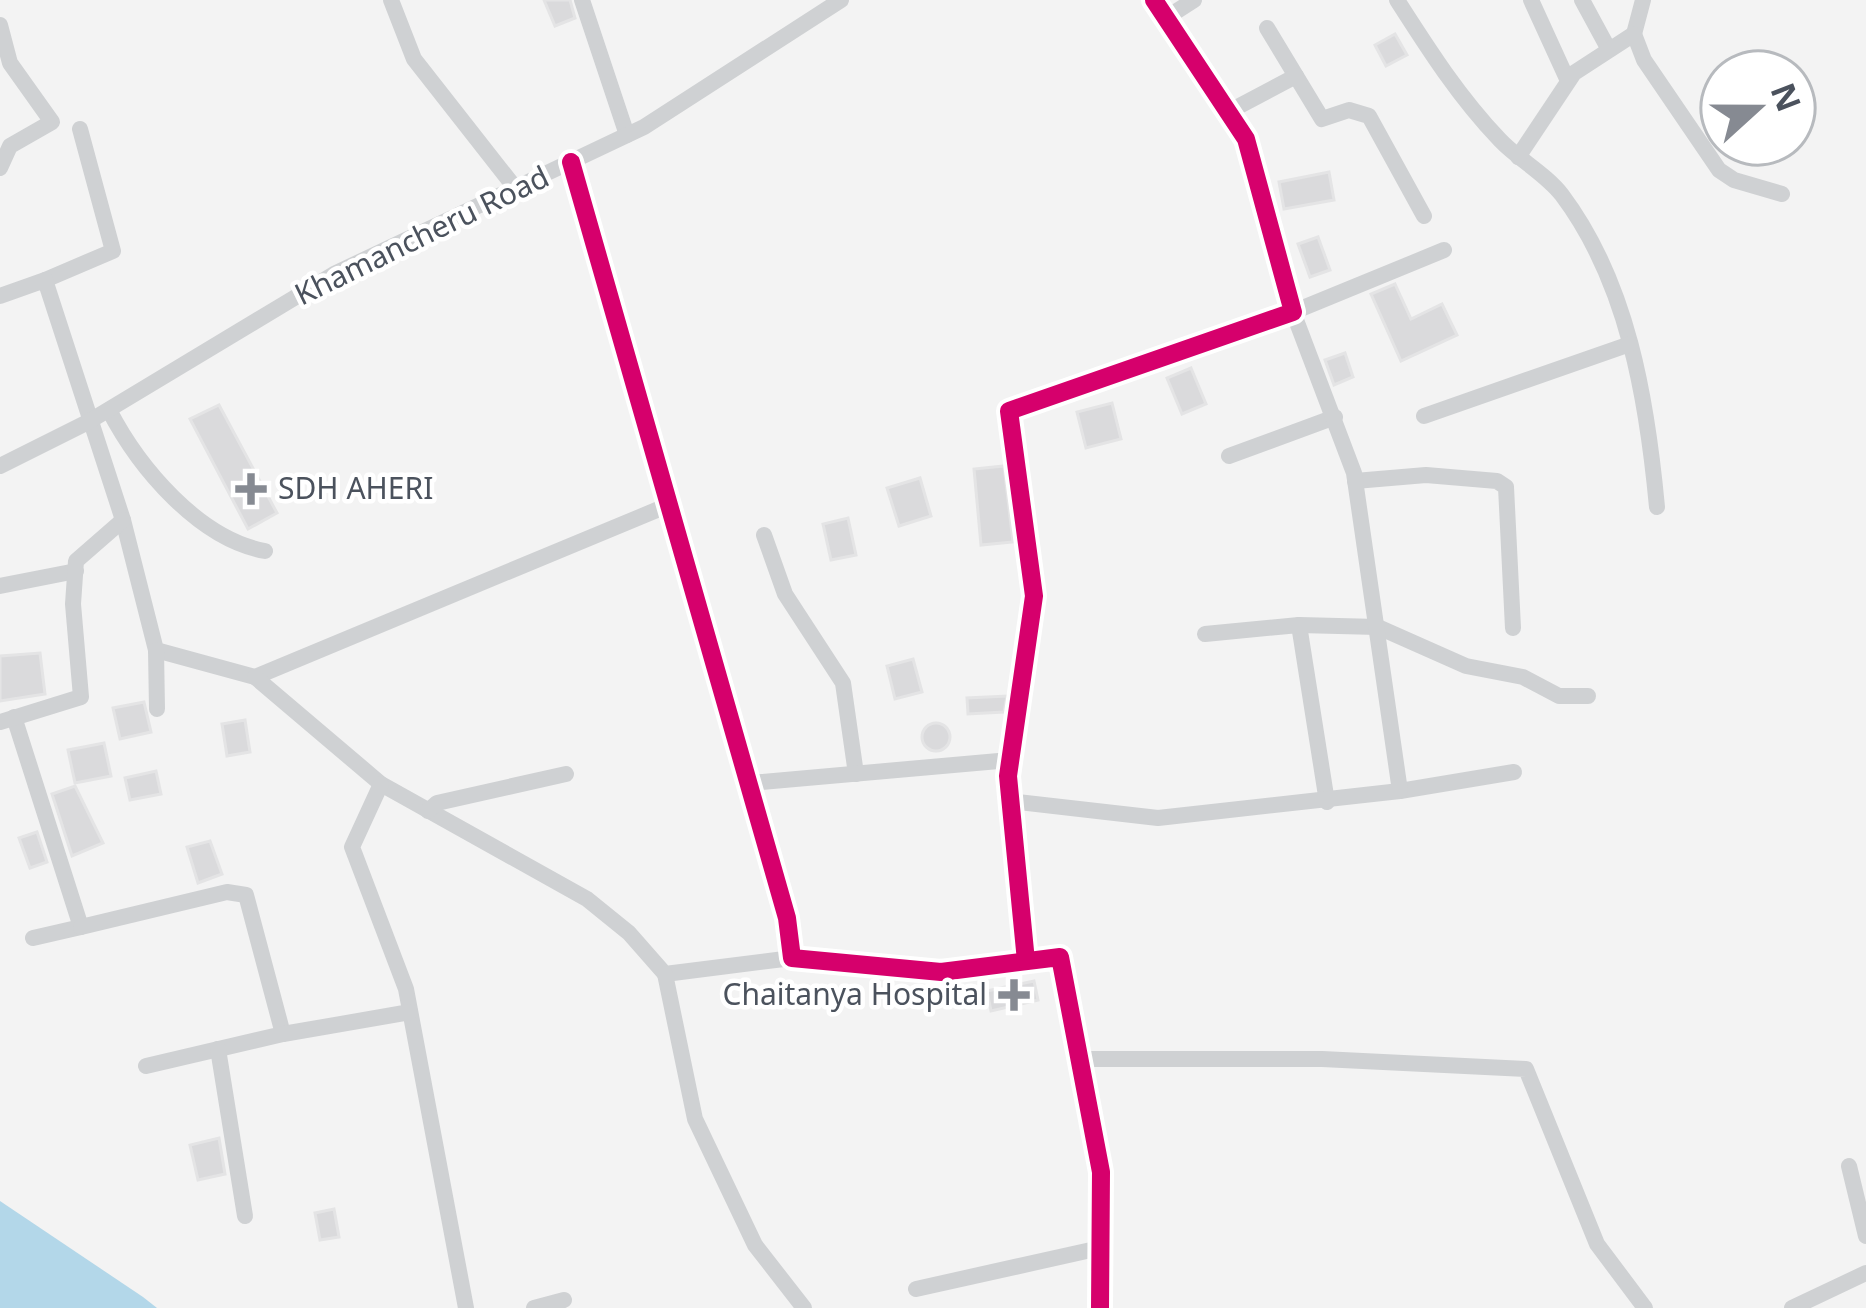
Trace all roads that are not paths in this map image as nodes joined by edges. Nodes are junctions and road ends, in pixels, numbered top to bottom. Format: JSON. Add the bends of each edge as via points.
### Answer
{"nodes":[{"id":1,"x":392,"y":0,"type":"edge"},
{"id":2,"x":582,"y":0,"type":"edge"},
{"id":3,"x":841,"y":0,"type":"edge"},
{"id":4,"x":1154,"y":0,"type":"edge"},
{"id":5,"x":1194,"y":0,"type":"edge"},
{"id":6,"x":1397,"y":0,"type":"edge"},
{"id":7,"x":1531,"y":0,"type":"edge"},
{"id":8,"x":1582,"y":0,"type":"edge"},
{"id":9,"x":1643,"y":0,"type":"edge"},
{"id":10,"x":1166,"y":18,"type":"junction"},
{"id":11,"x":0,"y":25,"type":"edge"},
{"id":12,"x":1267,"y":28,"type":"dead end"},
{"id":13,"x":1634,"y":34,"type":"junction"},
{"id":14,"x":1608,"y":48,"type":"junction"},
{"id":15,"x":1296,"y":76,"type":"junction"},
{"id":16,"x":1568,"y":81,"type":"junction"},
{"id":17,"x":1228,"y":112,"type":"junction"},
{"id":18,"x":80,"y":129,"type":"dead end"},
{"id":19,"x":627,"y":135,"type":"junction"},
{"id":20,"x":1518,"y":157,"type":"junction"},
{"id":21,"x":571,"y":162,"type":"junction"},
{"id":22,"x":0,"y":168,"type":"edge"},
{"id":23,"x":516,"y":189,"type":"junction"},
{"id":24,"x":1782,"y":194,"type":"dead end"},
{"id":25,"x":1424,"y":216,"type":"dead end"},
{"id":26,"x":1444,"y":250,"type":"dead end"},
{"id":27,"x":45,"y":280,"type":"junction"},
{"id":28,"x":0,"y":296,"type":"edge"},
{"id":29,"x":1294,"y":311,"type":"junction"},
{"id":30,"x":1630,"y":344,"type":"junction"},
{"id":31,"x":109,"y":410,"type":"junction"},
{"id":32,"x":1424,"y":416,"type":"dead end"},
{"id":33,"x":1335,"y":417,"type":"junction"},
{"id":34,"x":88,"y":422,"type":"junction"},
{"id":35,"x":1229,"y":456,"type":"dead end"},
{"id":36,"x":0,"y":466,"type":"edge"},
{"id":37,"x":1355,"y":481,"type":"junction"},
{"id":38,"x":671,"y":504,"type":"junction"},
{"id":39,"x":1657,"y":507,"type":"dead end"},
{"id":40,"x":123,"y":520,"type":"junction"},
{"id":41,"x":764,"y":535,"type":"dead end"},
{"id":42,"x":265,"y":551,"type":"dead end"},
{"id":43,"x":76,"y":571,"type":"junction"},
{"id":44,"x":0,"y":586,"type":"edge"},
{"id":45,"x":1299,"y":625,"type":"junction"},
{"id":46,"x":1378,"y":627,"type":"junction"},
{"id":47,"x":1514,"y":628,"type":"dead end"},
{"id":48,"x":1205,"y":634,"type":"dead end"},
{"id":49,"x":156,"y":650,"type":"junction"},
{"id":50,"x":255,"y":677,"type":"junction"},
{"id":51,"x":1588,"y":696,"type":"dead end"},
{"id":52,"x":157,"y":709,"type":"dead end"},
{"id":53,"x":7,"y":719,"type":"edge"},
{"id":54,"x":1010,"y":760,"type":"junction"},
{"id":55,"x":1514,"y":772,"type":"dead end"},
{"id":56,"x":566,"y":774,"type":"dead end"},
{"id":57,"x":856,"y":774,"type":"junction"},
{"id":58,"x":750,"y":783,"type":"junction"},
{"id":59,"x":381,"y":784,"type":"junction"},
{"id":60,"x":1400,"y":790,"type":"junction"},
{"id":61,"x":1010,"y":801,"type":"junction"},
{"id":62,"x":1327,"y":802,"type":"junction"},
{"id":63,"x":428,"y":811,"type":"junction"},
{"id":64,"x":81,"y":926,"type":"junction"},
{"id":65,"x":32,"y":938,"type":"dead end"},
{"id":66,"x":792,"y":958,"type":"junction"},
{"id":67,"x":1026,"y":961,"type":"junction"},
{"id":68,"x":665,"y":974,"type":"junction"},
{"id":69,"x":410,"y":1012,"type":"junction"},
{"id":70,"x":283,"y":1034,"type":"junction"},
{"id":71,"x":218,"y":1049,"type":"junction"},
{"id":72,"x":1080,"y":1059,"type":"junction"},
{"id":73,"x":146,"y":1066,"type":"dead end"},
{"id":74,"x":1849,"y":1166,"type":"dead end"},
{"id":75,"x":245,"y":1216,"type":"dead end"},
{"id":76,"x":1866,"y":1236,"type":"edge"},
{"id":77,"x":1100,"y":1248,"type":"junction"},
{"id":78,"x":1866,"y":1273,"type":"edge"},
{"id":79,"x":916,"y":1289,"type":"dead end"},
{"id":80,"x":564,"y":1300,"type":"dead end"},
{"id":81,"x":466,"y":1308,"type":"edge"},
{"id":82,"x":534,"y":1308,"type":"edge"},
{"id":83,"x":803,"y":1308,"type":"edge"},
{"id":84,"x":1100,"y":1308,"type":"edge"},
{"id":85,"x":1645,"y":1308,"type":"edge"},
{"id":86,"x":1792,"y":1308,"type":"edge"}],
"edges":[{"from":1,"to":23,"type":"street","via":[[414,59]]},
{"from":2,"to":19,"type":"street"},
{"from":3,"to":19,"type":"street","name":"Khamancheru Road"},
{"from":4,"to":10,"type":"street"},
{"from":5,"to":10,"type":"street"},
{"from":6,"to":20,"type":"street","via":[[1465,102]]},
{"from":7,"to":16,"type":"street"},
{"from":8,"to":14,"type":"street"},
{"from":9,"to":13,"type":"street"},
{"from":10,"to":17,"type":"street"},
{"from":11,"to":22,"type":"street","via":[[10,63],[52,122],[10,146]]},
{"from":12,"to":15,"type":"street"},
{"from":13,"to":14,"type":"street"},
{"from":13,"to":24,"type":"street","via":[[1719,170]]},
{"from":14,"to":16,"type":"street"},
{"from":15,"to":17,"type":"street"},
{"from":15,"to":25,"type":"street","via":[[1322,119],[1349,110],[1369,116]]},
{"from":16,"to":20,"type":"street"},
{"from":17,"to":29,"type":"street","via":[[1246,139]]},
{"from":18,"to":27,"type":"street","via":[[113,251]]},
{"from":19,"to":21,"type":"street","name":"Khamancheru Road"},
{"from":20,"to":30,"type":"street","via":[[1575,214]]},
{"from":21,"to":23,"type":"street","name":"Khamancheru Road"},
{"from":21,"to":38,"type":"street"},
{"from":23,"to":31,"type":"street","name":"Khamancheru Road","via":[[334,274]]},
{"from":26,"to":29,"type":"street"},
{"from":27,"to":28,"type":"street"},
{"from":27,"to":34,"type":"street"},
{"from":29,"to":33,"type":"street"},
{"from":29,"to":54,"type":"street","via":[[1009,411],[1034,596]]},
{"from":30,"to":32,"type":"street"},
{"from":30,"to":39,"type":"street"},
{"from":31,"to":34,"type":"street","name":"Khamancheru Road"},
{"from":31,"to":42,"type":"street","via":[[162,482],[216,536]]},
{"from":33,"to":35,"type":"street"},
{"from":33,"to":37,"type":"street"},
{"from":34,"to":36,"type":"street","name":"Khamancheru Road"},
{"from":34,"to":40,"type":"street"},
{"from":37,"to":46,"type":"street"},
{"from":37,"to":47,"type":"street","via":[[1426,475],[1506,487]]},
{"from":38,"to":50,"type":"street"},
{"from":38,"to":58,"type":"street"},
{"from":40,"to":43,"type":"street","via":[[76,562]]},
{"from":40,"to":49,"type":"street"},
{"from":41,"to":57,"type":"street","via":[[795,612],[843,683]]},
{"from":43,"to":44,"type":"street"},
{"from":43,"to":53,"type":"street","via":[[81,697]]},
{"from":45,"to":46,"type":"street"},
{"from":45,"to":48,"type":"street"},
{"from":45,"to":62,"type":"street"},
{"from":46,"to":51,"type":"street","via":[[1466,666],[1523,677],[1559,696]]},
{"from":46,"to":60,"type":"street"},
{"from":49,"to":50,"type":"street"},
{"from":49,"to":52,"type":"street"},
{"from":50,"to":59,"type":"street"},
{"from":53,"to":64,"type":"street"},
{"from":54,"to":57,"type":"street"},
{"from":54,"to":61,"type":"street"},
{"from":55,"to":60,"type":"street"},
{"from":56,"to":63,"type":"street","via":[[437,802]]},
{"from":57,"to":58,"type":"street"},
{"from":58,"to":66,"type":"street"},
{"from":59,"to":63,"type":"street"},
{"from":59,"to":69,"type":"street","via":[[352,848]]},
{"from":60,"to":62,"type":"street"},
{"from":61,"to":62,"type":"street","via":[[1155,818]]},
{"from":61,"to":67,"type":"street"},
{"from":63,"to":68,"type":"street","via":[[586,899]]},
{"from":64,"to":65,"type":"street"},
{"from":64,"to":70,"type":"street","via":[[239,890]]},
{"from":66,"to":67,"type":"street","via":[[941,972]]},
{"from":66,"to":68,"type":"street"},
{"from":67,"to":72,"type":"street","via":[[1060,957]]},
{"from":68,"to":83,"type":"street","via":[[694,1119],[755,1245]]},
{"from":69,"to":70,"type":"street"},
{"from":69,"to":81,"type":"street"},
{"from":70,"to":71,"type":"street"},
{"from":71,"to":73,"type":"street"},
{"from":71,"to":75,"type":"street"},
{"from":72,"to":77,"type":"street","via":[[1101,1172]]},
{"from":72,"to":85,"type":"street","via":[[1526,1069],[1598,1244]]},
{"from":74,"to":76,"type":"street"},
{"from":77,"to":79,"type":"street"},
{"from":77,"to":84,"type":"street"},
{"from":78,"to":86,"type":"street"},
{"from":80,"to":82,"type":"street"}]}
